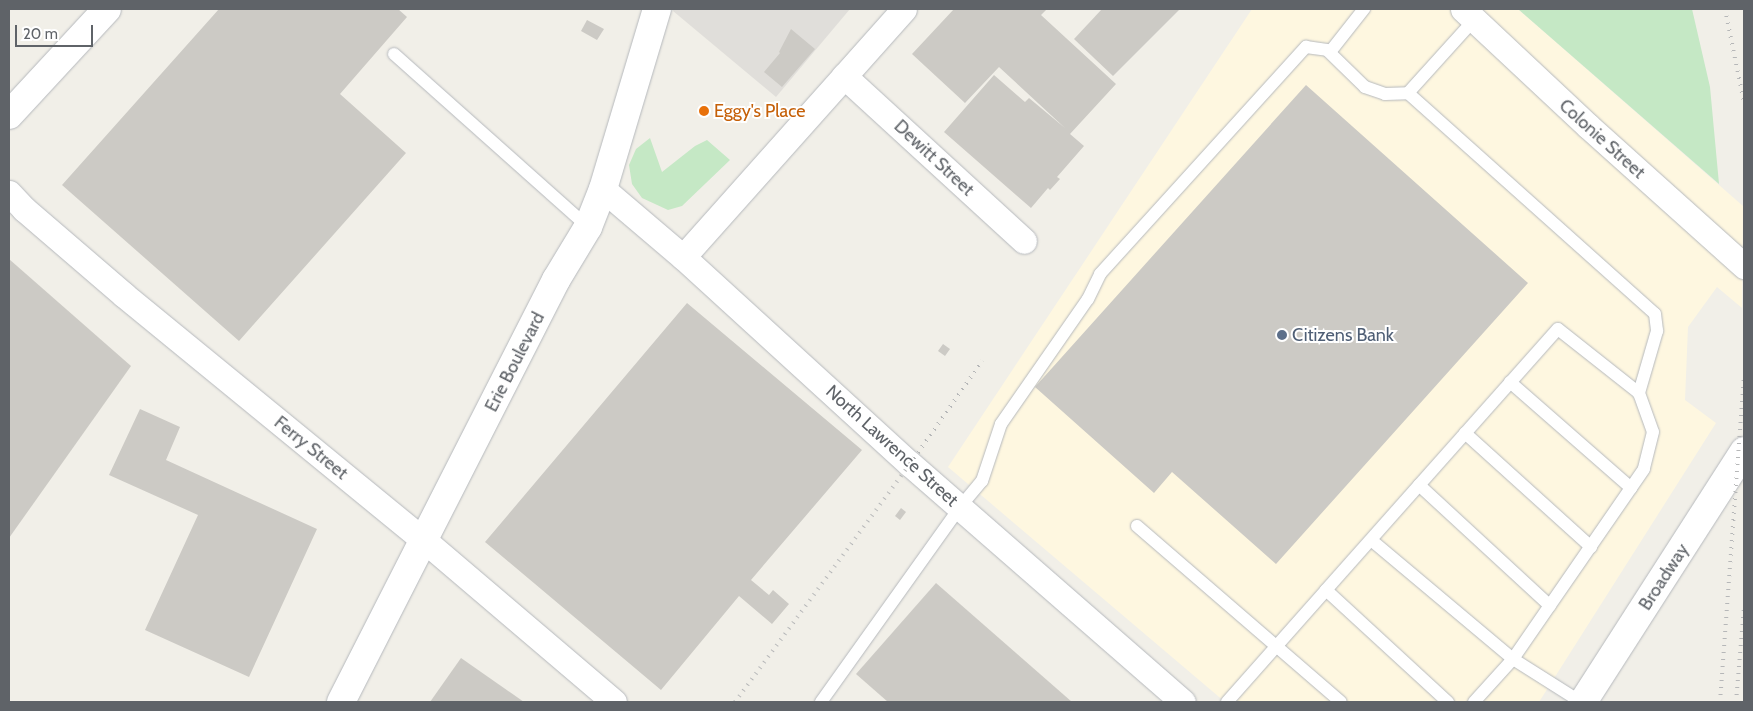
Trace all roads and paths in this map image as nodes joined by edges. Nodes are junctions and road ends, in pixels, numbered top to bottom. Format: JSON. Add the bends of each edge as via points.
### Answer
{"nodes":[{"id":1,"x":107,"y":9,"type":"edge"},
{"id":2,"x":657,"y":9,"type":"edge"},
{"id":3,"x":904,"y":9,"type":"edge"},
{"id":4,"x":1364,"y":9,"type":"edge"},
{"id":5,"x":1468,"y":14,"type":"edge"},
{"id":6,"x":1330,"y":52,"type":"junction"},
{"id":7,"x":394,"y":54,"type":"dead end"},
{"id":8,"x":844,"y":76,"type":"junction"},
{"id":9,"x":1408,"y":93,"type":"junction"},
{"id":10,"x":9,"y":115,"type":"edge"},
{"id":11,"x":602,"y":189,"type":"junction"},
{"id":12,"x":9,"y":193,"type":"edge"},
{"id":13,"x":588,"y":227,"type":"junction"},
{"id":14,"x":1024,"y":241,"type":"dead end"},
{"id":15,"x":683,"y":257,"type":"junction"},
{"id":16,"x":1744,"y":266,"type":"edge"},
{"id":17,"x":1510,"y":382,"type":"junction"},
{"id":18,"x":1639,"y":393,"type":"junction"},
{"id":19,"x":1465,"y":433,"type":"junction"},
{"id":20,"x":1744,"y":451,"type":"edge"},
{"id":21,"x":1419,"y":486,"type":"junction"},
{"id":22,"x":1631,"y":488,"type":"junction"},
{"id":23,"x":960,"y":507,"type":"junction"},
{"id":24,"x":1137,"y":526,"type":"dead end"},
{"id":25,"x":1371,"y":540,"type":"junction"},
{"id":26,"x":425,"y":541,"type":"junction"},
{"id":27,"x":1591,"y":547,"type":"junction"},
{"id":28,"x":1326,"y":590,"type":"junction"},
{"id":29,"x":1550,"y":606,"type":"junction"},
{"id":30,"x":1276,"y":647,"type":"junction"},
{"id":31,"x":1513,"y":659,"type":"junction"},
{"id":32,"x":342,"y":702,"type":"edge"},
{"id":33,"x":614,"y":702,"type":"edge"},
{"id":34,"x":821,"y":702,"type":"edge"},
{"id":35,"x":1183,"y":702,"type":"edge"},
{"id":36,"x":1227,"y":702,"type":"edge"},
{"id":37,"x":1341,"y":702,"type":"edge"},
{"id":38,"x":1448,"y":702,"type":"edge"},
{"id":39,"x":1474,"y":702,"type":"edge"},
{"id":40,"x":1582,"y":702,"type":"edge"}],
"edges":[{"from":1,"to":10,"type":"street"},
{"from":2,"to":11,"type":"street","name":"Erie Boulevard"},
{"from":3,"to":8,"type":"street"},
{"from":4,"to":6,"type":"lane"},
{"from":5,"to":9,"type":"lane"},
{"from":5,"to":16,"type":"street","name":"Colonie Street"},
{"from":6,"to":9,"type":"lane","via":[[1366,87],[1385,94]]},
{"from":6,"to":23,"type":"lane","via":[[1306,47],[1100,274],[1088,299],[1001,424],[982,481]]},
{"from":7,"to":13,"type":"lane"},
{"from":8,"to":14,"type":"street","name":"Dewitt Street"},
{"from":8,"to":15,"type":"street"},
{"from":9,"to":18,"type":"lane","via":[[1655,314],[1656,331]]},
{"from":11,"to":13,"type":"street","name":"Erie Boulevard"},
{"from":11,"to":15,"type":"street","name":"North Lawrence Street"},
{"from":12,"to":26,"type":"street","name":"Ferry Street","via":[[124,295]]},
{"from":13,"to":26,"type":"street","name":"Erie Boulevard","via":[[556,280]]},
{"from":15,"to":23,"type":"street","name":"North Lawrence Street"},
{"from":17,"to":18,"type":"lane","via":[[1558,329]]},
{"from":17,"to":19,"type":"lane"},
{"from":17,"to":22,"type":"lane"},
{"from":18,"to":22,"type":"lane","via":[[1653,432],[1644,470]]},
{"from":19,"to":21,"type":"lane"},
{"from":19,"to":27,"type":"lane"},
{"from":20,"to":40,"type":"street","name":"Broadway"},
{"from":21,"to":25,"type":"lane"},
{"from":21,"to":29,"type":"lane"},
{"from":22,"to":27,"type":"lane"},
{"from":23,"to":34,"type":"lane"},
{"from":23,"to":35,"type":"street","name":"North Lawrence Street"},
{"from":24,"to":30,"type":"lane"},
{"from":25,"to":28,"type":"lane"},
{"from":25,"to":31,"type":"lane"},
{"from":26,"to":32,"type":"street","name":"Erie Boulevard"},
{"from":26,"to":33,"type":"street","name":"Ferry Street"},
{"from":27,"to":29,"type":"lane"},
{"from":28,"to":30,"type":"lane"},
{"from":28,"to":38,"type":"lane"},
{"from":29,"to":31,"type":"lane"},
{"from":30,"to":36,"type":"lane"},
{"from":30,"to":37,"type":"lane"},
{"from":31,"to":39,"type":"lane"},
{"from":31,"to":40,"type":"lane"}]}
